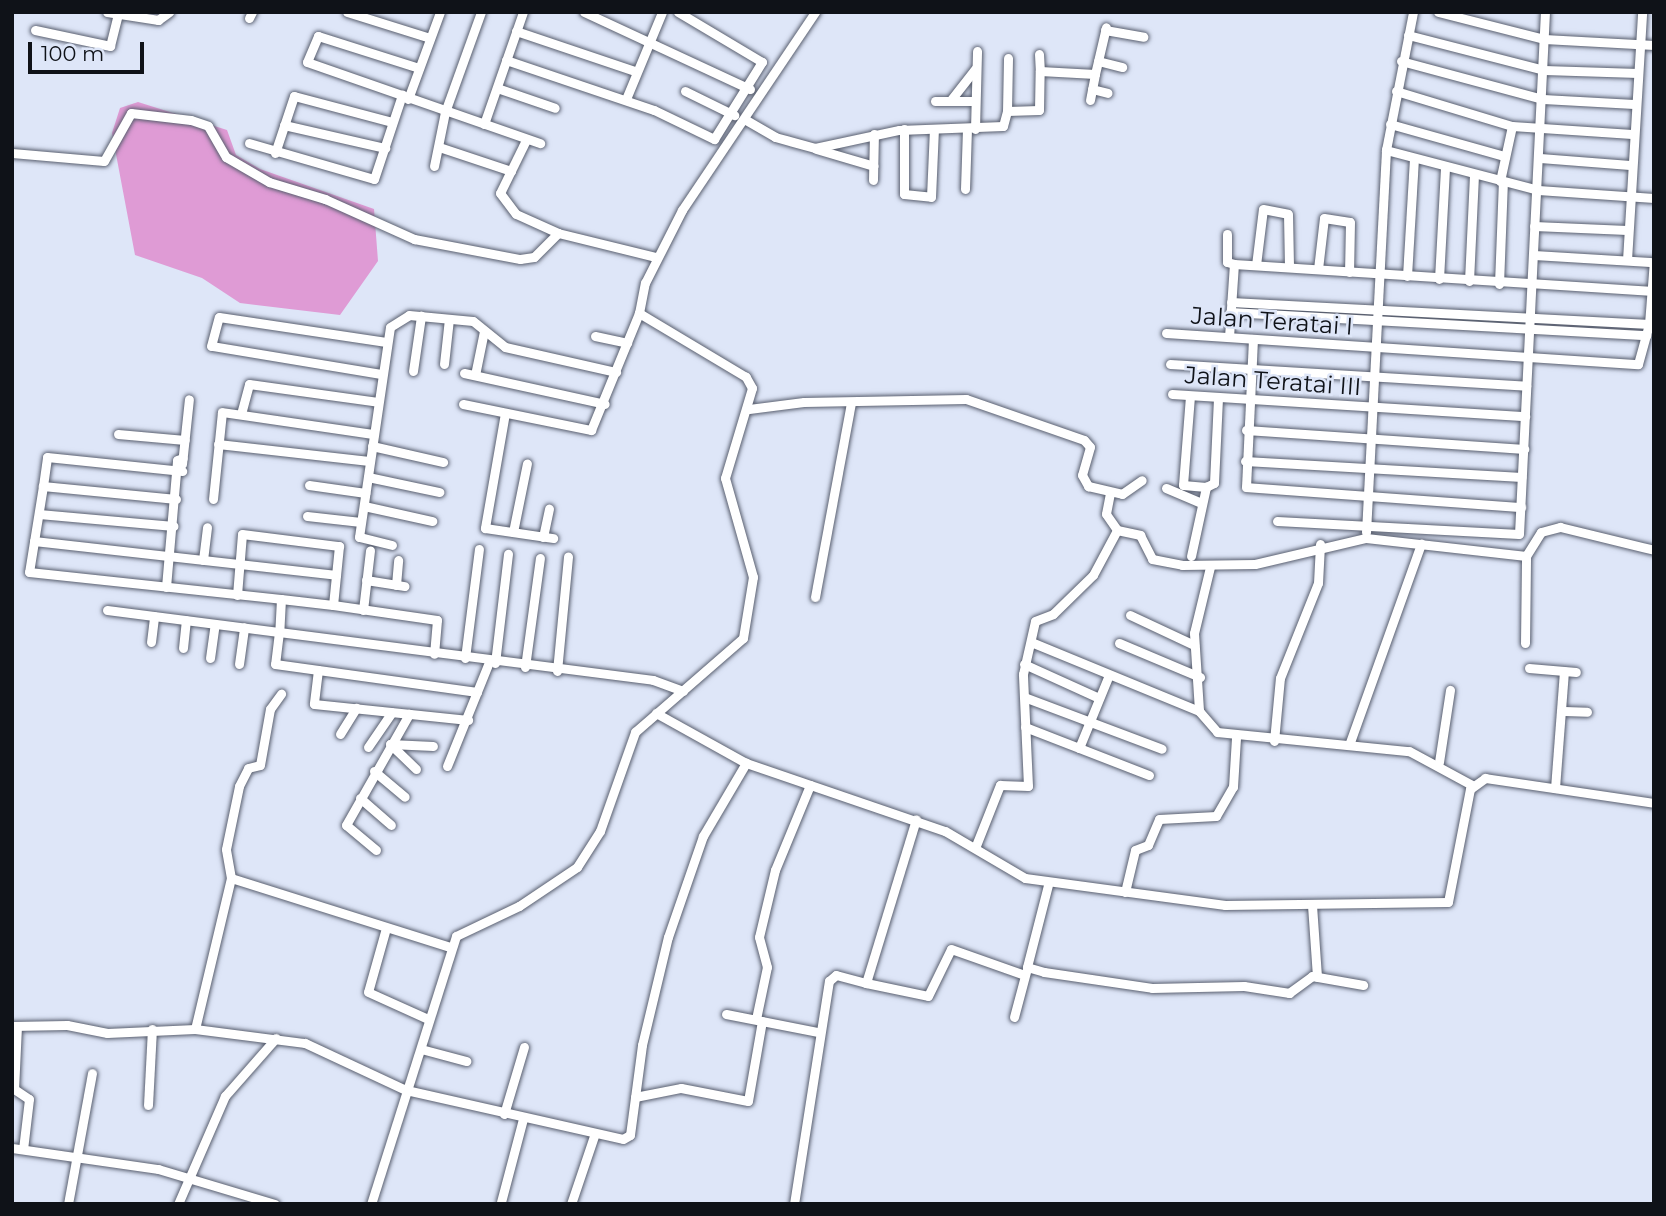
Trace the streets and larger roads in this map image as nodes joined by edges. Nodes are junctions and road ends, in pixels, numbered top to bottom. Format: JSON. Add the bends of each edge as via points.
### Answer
{"nodes":[{"id":1,"x":107,"y":12,"type":"edge"},
{"id":2,"x":169,"y":12,"type":"edge"},
{"id":3,"x":347,"y":12,"type":"edge"},
{"id":4,"x":440,"y":12,"type":"edge"},
{"id":5,"x":481,"y":12,"type":"edge"},
{"id":6,"x":523,"y":12,"type":"edge"},
{"id":7,"x":584,"y":12,"type":"edge"},
{"id":8,"x":662,"y":12,"type":"edge"},
{"id":9,"x":677,"y":12,"type":"edge"},
{"id":10,"x":815,"y":12,"type":"edge"},
{"id":11,"x":1413,"y":12,"type":"edge"},
{"id":12,"x":1438,"y":12,"type":"edge"},
{"id":13,"x":1545,"y":12,"type":"edge"},
{"id":14,"x":1642,"y":12,"type":"edge"},
{"id":15,"x":118,"y":15,"type":"junction"},
{"id":16,"x":34,"y":30,"type":"dead end"},
{"id":17,"x":516,"y":31,"type":"junction"},
{"id":18,"x":1408,"y":35,"type":"junction"},
{"id":19,"x":649,"y":37,"type":"junction"},
{"id":20,"x":1143,"y":37,"type":"dead end"},
{"id":21,"x":430,"y":38,"type":"junction"},
{"id":22,"x":1544,"y":39,"type":"junction"},
{"id":23,"x":1640,"y":44,"type":"junction"},
{"id":24,"x":1654,"y":45,"type":"edge"},
{"id":25,"x":977,"y":51,"type":"dead end"},
{"id":26,"x":1039,"y":54,"type":"dead end"},
{"id":27,"x":1008,"y":58,"type":"dead end"},
{"id":28,"x":506,"y":60,"type":"junction"},
{"id":29,"x":1098,"y":61,"type":"junction"},
{"id":30,"x":1401,"y":61,"type":"junction"},
{"id":31,"x":1122,"y":67,"type":"dead end"},
{"id":32,"x":419,"y":68,"type":"junction"},
{"id":33,"x":976,"y":68,"type":"junction"},
{"id":34,"x":1544,"y":70,"type":"junction"},
{"id":35,"x":635,"y":71,"type":"junction"},
{"id":36,"x":1040,"y":71,"type":"junction"},
{"id":37,"x":1638,"y":73,"type":"junction"},
{"id":38,"x":1095,"y":74,"type":"junction"},
{"id":39,"x":497,"y":88,"type":"junction"},
{"id":40,"x":750,"y":89,"type":"junction"},
{"id":41,"x":1092,"y":89,"type":"junction"},
{"id":42,"x":685,"y":91,"type":"dead end"},
{"id":43,"x":1396,"y":91,"type":"junction"},
{"id":44,"x":1108,"y":93,"type":"dead end"},
{"id":45,"x":405,"y":97,"type":"junction"},
{"id":46,"x":626,"y":99,"type":"junction"},
{"id":47,"x":1543,"y":99,"type":"junction"},
{"id":48,"x":1090,"y":100,"type":"dead end"},
{"id":49,"x":934,"y":101,"type":"dead end"},
{"id":50,"x":950,"y":101,"type":"junction"},
{"id":51,"x":975,"y":101,"type":"junction"},
{"id":52,"x":1634,"y":104,"type":"junction"},
{"id":53,"x":555,"y":108,"type":"dead end"},
{"id":54,"x":1007,"y":111,"type":"junction"},
{"id":55,"x":445,"y":112,"type":"junction"},
{"id":56,"x":734,"y":115,"type":"junction"},
{"id":57,"x":746,"y":120,"type":"junction"},
{"id":58,"x":392,"y":122,"type":"junction"},
{"id":59,"x":484,"y":124,"type":"junction"},
{"id":60,"x":1390,"y":124,"type":"junction"},
{"id":61,"x":284,"y":125,"type":"junction"},
{"id":62,"x":1512,"y":126,"type":"junction"},
{"id":63,"x":904,"y":129,"type":"junction"},
{"id":64,"x":934,"y":129,"type":"junction"},
{"id":65,"x":971,"y":129,"type":"junction"},
{"id":66,"x":1542,"y":129,"type":"junction"},
{"id":67,"x":874,"y":134,"type":"junction"},
{"id":68,"x":1632,"y":134,"type":"junction"},
{"id":69,"x":526,"y":140,"type":"junction"},
{"id":70,"x":249,"y":143,"type":"dead end"},
{"id":71,"x":540,"y":144,"type":"dead end"},
{"id":72,"x":439,"y":147,"type":"junction"},
{"id":73,"x":385,"y":148,"type":"junction"},
{"id":74,"x":815,"y":148,"type":"junction"},
{"id":75,"x":1386,"y":150,"type":"junction"},
{"id":76,"x":12,"y":153,"type":"edge"},
{"id":77,"x":275,"y":153,"type":"junction"},
{"id":78,"x":1504,"y":156,"type":"junction"},
{"id":79,"x":1414,"y":158,"type":"junction"},
{"id":80,"x":1540,"y":159,"type":"junction"},
{"id":81,"x":1630,"y":165,"type":"junction"},
{"id":82,"x":434,"y":166,"type":"dead end"},
{"id":83,"x":874,"y":166,"type":"junction"},
{"id":84,"x":1445,"y":167,"type":"junction"},
{"id":85,"x":511,"y":171,"type":"junction"},
{"id":86,"x":1474,"y":175,"type":"junction"},
{"id":87,"x":873,"y":180,"type":"dead end"},
{"id":88,"x":1502,"y":181,"type":"junction"},
{"id":89,"x":964,"y":190,"type":"dead end"},
{"id":90,"x":1538,"y":190,"type":"junction"},
{"id":91,"x":1629,"y":197,"type":"junction"},
{"id":92,"x":1654,"y":198,"type":"edge"},
{"id":93,"x":1534,"y":226,"type":"junction"},
{"id":94,"x":1627,"y":230,"type":"junction"},
{"id":95,"x":558,"y":233,"type":"junction"},
{"id":96,"x":1227,"y":234,"type":"dead end"},
{"id":97,"x":1534,"y":255,"type":"junction"},
{"id":98,"x":656,"y":257,"type":"junction"},
{"id":99,"x":1627,"y":260,"type":"junction"},
{"id":100,"x":1652,"y":261,"type":"edge"},
{"id":101,"x":1234,"y":264,"type":"junction"},
{"id":102,"x":1256,"y":264,"type":"junction"},
{"id":103,"x":1289,"y":266,"type":"junction"},
{"id":104,"x":1318,"y":269,"type":"junction"},
{"id":105,"x":1349,"y":272,"type":"junction"},
{"id":106,"x":1379,"y":275,"type":"junction"},
{"id":107,"x":1407,"y":276,"type":"junction"},
{"id":108,"x":1439,"y":279,"type":"junction"},
{"id":109,"x":1469,"y":281,"type":"junction"},
{"id":110,"x":1499,"y":284,"type":"junction"},
{"id":111,"x":1531,"y":285,"type":"junction"},
{"id":112,"x":1649,"y":291,"type":"junction"},
{"id":113,"x":1231,"y":307,"type":"junction"},
{"id":114,"x":1378,"y":311,"type":"junction"},
{"id":115,"x":639,"y":313,"type":"junction"},
{"id":116,"x":421,"y":317,"type":"junction"},
{"id":117,"x":449,"y":319,"type":"junction"},
{"id":118,"x":1530,"y":322,"type":"junction"},
{"id":119,"x":1649,"y":324,"type":"junction"},
{"id":120,"x":484,"y":331,"type":"junction"},
{"id":121,"x":1166,"y":334,"type":"dead end"},
{"id":122,"x":595,"y":335,"type":"dead end"},
{"id":123,"x":1646,"y":335,"type":"junction"},
{"id":124,"x":1229,"y":337,"type":"junction"},
{"id":125,"x":1253,"y":339,"type":"junction"},
{"id":126,"x":386,"y":342,"type":"junction"},
{"id":127,"x":627,"y":343,"type":"junction"},
{"id":128,"x":1375,"y":347,"type":"junction"},
{"id":129,"x":1529,"y":355,"type":"junction"},
{"id":130,"x":444,"y":364,"type":"dead end"},
{"id":131,"x":1170,"y":364,"type":"dead end"},
{"id":132,"x":1250,"y":368,"type":"junction"},
{"id":133,"x":413,"y":371,"type":"dead end"},
{"id":134,"x":615,"y":372,"type":"junction"},
{"id":135,"x":464,"y":373,"type":"dead end"},
{"id":136,"x":381,"y":374,"type":"junction"},
{"id":137,"x":475,"y":375,"type":"junction"},
{"id":138,"x":1374,"y":378,"type":"junction"},
{"id":139,"x":1526,"y":386,"type":"junction"},
{"id":140,"x":1171,"y":394,"type":"dead end"},
{"id":141,"x":1190,"y":396,"type":"junction"},
{"id":142,"x":1218,"y":398,"type":"junction"},
{"id":143,"x":188,"y":399,"type":"dead end"},
{"id":144,"x":1248,"y":399,"type":"junction"},
{"id":145,"x":378,"y":402,"type":"junction"},
{"id":146,"x":851,"y":403,"type":"junction"},
{"id":147,"x":463,"y":404,"type":"dead end"},
{"id":148,"x":605,"y":404,"type":"junction"},
{"id":149,"x":1372,"y":407,"type":"junction"},
{"id":150,"x":749,"y":409,"type":"junction"},
{"id":151,"x":505,"y":413,"type":"junction"},
{"id":152,"x":241,"y":414,"type":"junction"},
{"id":153,"x":1525,"y":416,"type":"junction"},
{"id":154,"x":1246,"y":430,"type":"junction"},
{"id":155,"x":373,"y":434,"type":"junction"},
{"id":156,"x":118,"y":435,"type":"dead end"},
{"id":157,"x":1371,"y":438,"type":"junction"},
{"id":158,"x":184,"y":440,"type":"junction"},
{"id":159,"x":218,"y":444,"type":"junction"},
{"id":160,"x":372,"y":446,"type":"junction"},
{"id":161,"x":1524,"y":449,"type":"junction"},
{"id":162,"x":369,"y":461,"type":"junction"},
{"id":163,"x":1244,"y":461,"type":"junction"},
{"id":164,"x":443,"y":462,"type":"dead end"},
{"id":165,"x":527,"y":463,"type":"dead end"},
{"id":166,"x":1370,"y":468,"type":"junction"},
{"id":167,"x":179,"y":470,"type":"junction"},
{"id":168,"x":368,"y":477,"type":"junction"},
{"id":169,"x":1522,"y":477,"type":"junction"},
{"id":170,"x":1142,"y":480,"type":"dead end"},
{"id":171,"x":309,"y":485,"type":"dead end"},
{"id":172,"x":43,"y":486,"type":"junction"},
{"id":173,"x":1206,"y":487,"type":"junction"},
{"id":174,"x":1166,"y":488,"type":"dead end"},
{"id":175,"x":1183,"y":490,"type":"junction"},
{"id":176,"x":439,"y":492,"type":"dead end"},
{"id":177,"x":365,"y":493,"type":"junction"},
{"id":178,"x":1110,"y":493,"type":"junction"},
{"id":179,"x":1368,"y":497,"type":"junction"},
{"id":180,"x":176,"y":499,"type":"junction"},
{"id":181,"x":213,"y":499,"type":"dead end"},
{"id":182,"x":1202,"y":503,"type":"junction"},
{"id":183,"x":364,"y":506,"type":"junction"},
{"id":184,"x":1521,"y":507,"type":"junction"},
{"id":185,"x":549,"y":509,"type":"dead end"},
{"id":186,"x":38,"y":514,"type":"junction"},
{"id":187,"x":307,"y":516,"type":"dead end"},
{"id":188,"x":432,"y":521,"type":"dead end"},
{"id":189,"x":1277,"y":521,"type":"dead end"},
{"id":190,"x":361,"y":522,"type":"junction"},
{"id":191,"x":173,"y":526,"type":"junction"},
{"id":192,"x":1367,"y":526,"type":"junction"},
{"id":193,"x":207,"y":527,"type":"dead end"},
{"id":194,"x":1117,"y":530,"type":"junction"},
{"id":195,"x":513,"y":532,"type":"junction"},
{"id":196,"x":1366,"y":538,"type":"junction"},
{"id":197,"x":34,"y":541,"type":"junction"},
{"id":198,"x":1320,"y":544,"type":"junction"},
{"id":199,"x":1421,"y":544,"type":"junction"},
{"id":200,"x":392,"y":545,"type":"dead end"},
{"id":201,"x":479,"y":549,"type":"dead end"},
{"id":202,"x":370,"y":550,"type":"dead end"},
{"id":203,"x":1654,"y":550,"type":"edge"},
{"id":204,"x":508,"y":554,"type":"dead end"},
{"id":205,"x":169,"y":556,"type":"junction"},
{"id":206,"x":1191,"y":556,"type":"dead end"},
{"id":207,"x":1526,"y":556,"type":"junction"},
{"id":208,"x":568,"y":557,"type":"dead end"},
{"id":209,"x":540,"y":558,"type":"dead end"},
{"id":210,"x":203,"y":560,"type":"junction"},
{"id":211,"x":398,"y":560,"type":"dead end"},
{"id":212,"x":240,"y":564,"type":"junction"},
{"id":213,"x":1210,"y":567,"type":"junction"},
{"id":214,"x":336,"y":575,"type":"junction"},
{"id":215,"x":366,"y":580,"type":"junction"},
{"id":216,"x":166,"y":587,"type":"junction"},
{"id":217,"x":237,"y":594,"type":"junction"},
{"id":218,"x":815,"y":597,"type":"dead end"},
{"id":219,"x":281,"y":599,"type":"junction"},
{"id":220,"x":333,"y":606,"type":"junction"},
{"id":221,"x":107,"y":610,"type":"dead end"},
{"id":222,"x":363,"y":610,"type":"junction"},
{"id":223,"x":1130,"y":615,"type":"dead end"},
{"id":224,"x":154,"y":616,"type":"junction"},
{"id":225,"x":186,"y":620,"type":"junction"},
{"id":226,"x":215,"y":624,"type":"junction"},
{"id":227,"x":244,"y":628,"type":"junction"},
{"id":228,"x":279,"y":632,"type":"junction"},
{"id":229,"x":151,"y":642,"type":"dead end"},
{"id":230,"x":1031,"y":642,"type":"junction"},
{"id":231,"x":1119,"y":643,"type":"dead end"},
{"id":232,"x":1525,"y":643,"type":"dead end"},
{"id":233,"x":1194,"y":645,"type":"junction"},
{"id":234,"x":183,"y":648,"type":"dead end"},
{"id":235,"x":434,"y":654,"type":"junction"},
{"id":236,"x":210,"y":658,"type":"dead end"},
{"id":237,"x":466,"y":658,"type":"junction"},
{"id":238,"x":492,"y":663,"type":"junction"},
{"id":239,"x":239,"y":664,"type":"dead end"},
{"id":240,"x":1024,"y":664,"type":"junction"},
{"id":241,"x":525,"y":667,"type":"junction"},
{"id":242,"x":1529,"y":668,"type":"dead end"},
{"id":243,"x":318,"y":670,"type":"junction"},
{"id":244,"x":556,"y":671,"type":"junction"},
{"id":245,"x":1564,"y":671,"type":"junction"},
{"id":246,"x":1576,"y":672,"type":"dead end"},
{"id":247,"x":1109,"y":675,"type":"junction"},
{"id":248,"x":1200,"y":677,"type":"junction"},
{"id":249,"x":1450,"y":690,"type":"dead end"},
{"id":250,"x":683,"y":691,"type":"junction"},
{"id":251,"x":477,"y":692,"type":"junction"},
{"id":252,"x":281,"y":694,"type":"dead end"},
{"id":253,"x":1024,"y":698,"type":"junction"},
{"id":254,"x":1099,"y":698,"type":"junction"},
{"id":255,"x":356,"y":708,"type":"junction"},
{"id":256,"x":1199,"y":711,"type":"junction"},
{"id":257,"x":1564,"y":711,"type":"junction"},
{"id":258,"x":392,"y":712,"type":"junction"},
{"id":259,"x":1587,"y":712,"type":"dead end"},
{"id":260,"x":656,"y":713,"type":"junction"},
{"id":261,"x":410,"y":714,"type":"junction"},
{"id":262,"x":468,"y":720,"type":"junction"},
{"id":263,"x":1090,"y":722,"type":"junction"},
{"id":264,"x":1025,"y":727,"type":"junction"},
{"id":265,"x":340,"y":734,"type":"dead end"},
{"id":266,"x":1236,"y":738,"type":"junction"},
{"id":267,"x":1274,"y":741,"type":"junction"},
{"id":268,"x":390,"y":744,"type":"junction"},
{"id":269,"x":412,"y":745,"type":"junction"},
{"id":270,"x":1349,"y":745,"type":"junction"},
{"id":271,"x":433,"y":746,"type":"dead end"},
{"id":272,"x":368,"y":747,"type":"dead end"},
{"id":273,"x":1079,"y":748,"type":"junction"},
{"id":274,"x":1162,"y":749,"type":"dead end"},
{"id":275,"x":405,"y":758,"type":"junction"},
{"id":276,"x":1439,"y":762,"type":"junction"},
{"id":277,"x":746,"y":763,"type":"junction"},
{"id":278,"x":447,"y":766,"type":"dead end"},
{"id":279,"x":416,"y":769,"type":"dead end"},
{"id":280,"x":373,"y":771,"type":"junction"},
{"id":281,"x":1149,"y":775,"type":"dead end"},
{"id":282,"x":810,"y":785,"type":"junction"},
{"id":283,"x":1472,"y":785,"type":"junction"},
{"id":284,"x":1555,"y":788,"type":"junction"},
{"id":285,"x":405,"y":797,"type":"dead end"},
{"id":286,"x":360,"y":798,"type":"junction"},
{"id":287,"x":1654,"y":803,"type":"edge"},
{"id":288,"x":916,"y":820,"type":"junction"},
{"id":289,"x":391,"y":825,"type":"dead end"},
{"id":290,"x":975,"y":848,"type":"junction"},
{"id":291,"x":376,"y":850,"type":"dead end"},
{"id":292,"x":231,"y":878,"type":"junction"},
{"id":293,"x":1048,"y":885,"type":"junction"},
{"id":294,"x":1125,"y":891,"type":"junction"},
{"id":295,"x":1312,"y":905,"type":"junction"},
{"id":296,"x":386,"y":928,"type":"junction"},
{"id":297,"x":450,"y":947,"type":"junction"},
{"id":298,"x":1026,"y":971,"type":"junction"},
{"id":299,"x":1317,"y":977,"type":"junction"},
{"id":300,"x":866,"y":983,"type":"junction"},
{"id":301,"x":1363,"y":985,"type":"dead end"},
{"id":302,"x":726,"y":1014,"type":"dead end"},
{"id":303,"x":1014,"y":1017,"type":"dead end"},
{"id":304,"x":428,"y":1019,"type":"junction"},
{"id":305,"x":759,"y":1020,"type":"junction"},
{"id":306,"x":14,"y":1026,"type":"edge"},
{"id":307,"x":152,"y":1029,"type":"junction"},
{"id":308,"x":195,"y":1029,"type":"junction"},
{"id":309,"x":818,"y":1032,"type":"junction"},
{"id":310,"x":276,"y":1038,"type":"junction"},
{"id":311,"x":524,"y":1047,"type":"dead end"},
{"id":312,"x":421,"y":1049,"type":"junction"},
{"id":313,"x":466,"y":1061,"type":"dead end"},
{"id":314,"x":92,"y":1073,"type":"dead end"},
{"id":315,"x":406,"y":1090,"type":"junction"},
{"id":316,"x":635,"y":1097,"type":"junction"},
{"id":317,"x":148,"y":1105,"type":"dead end"},
{"id":318,"x":504,"y":1114,"type":"junction"},
{"id":319,"x":523,"y":1119,"type":"junction"},
{"id":320,"x":594,"y":1136,"type":"junction"},
{"id":321,"x":12,"y":1147,"type":"edge"},
{"id":322,"x":23,"y":1149,"type":"junction"},
{"id":323,"x":74,"y":1156,"type":"junction"},
{"id":324,"x":188,"y":1178,"type":"junction"},
{"id":325,"x":501,"y":1202,"type":"dead end"},
{"id":326,"x":68,"y":1204,"type":"edge"},
{"id":327,"x":178,"y":1204,"type":"edge"},
{"id":328,"x":275,"y":1204,"type":"edge"},
{"id":329,"x":371,"y":1204,"type":"edge"},
{"id":330,"x":571,"y":1204,"type":"edge"},
{"id":331,"x":794,"y":1204,"type":"edge"}],
"edges":[{"from":1,"to":15,"type":"street"},
{"from":2,"to":15,"type":"street","via":[[158,20]]},
{"from":3,"to":21,"type":"street"},
{"from":4,"to":21,"type":"street"},
{"from":5,"to":55,"type":"street"},
{"from":6,"to":17,"type":"street"},
{"from":7,"to":19,"type":"street"},
{"from":8,"to":19,"type":"street"},
{"from":9,"to":40,"type":"street","via":[[762,62]]},
{"from":10,"to":57,"type":"street"},
{"from":11,"to":18,"type":"street"},
{"from":12,"to":22,"type":"street"},
{"from":13,"to":22,"type":"street"},
{"from":14,"to":23,"type":"street"},
{"from":15,"to":16,"type":"street","via":[[110,46]]},
{"from":17,"to":28,"type":"street"},
{"from":17,"to":35,"type":"street"},
{"from":18,"to":30,"type":"street"},
{"from":18,"to":34,"type":"street"},
{"from":19,"to":35,"type":"street"},
{"from":19,"to":40,"type":"street"},
{"from":20,"to":29,"type":"street","via":[[1105,28]]},
{"from":21,"to":32,"type":"street"},
{"from":22,"to":23,"type":"street"},
{"from":22,"to":34,"type":"street"},
{"from":23,"to":24,"type":"street"},
{"from":23,"to":37,"type":"street"},
{"from":25,"to":33,"type":"street"},
{"from":26,"to":36,"type":"street"},
{"from":27,"to":54,"type":"street"},
{"from":28,"to":39,"type":"street"},
{"from":28,"to":46,"type":"street"},
{"from":29,"to":31,"type":"street"},
{"from":29,"to":38,"type":"street"},
{"from":30,"to":43,"type":"street"},
{"from":30,"to":47,"type":"street"},
{"from":32,"to":45,"type":"street"},
{"from":32,"to":45,"type":"street","via":[[315,38],[308,65]]},
{"from":33,"to":50,"type":"street"},
{"from":33,"to":51,"type":"street"},
{"from":34,"to":37,"type":"street"},
{"from":34,"to":47,"type":"street"},
{"from":35,"to":46,"type":"street"},
{"from":36,"to":38,"type":"street"},
{"from":36,"to":54,"type":"street","via":[[1039,110]]},
{"from":37,"to":52,"type":"street"},
{"from":38,"to":41,"type":"street"},
{"from":39,"to":53,"type":"street"},
{"from":39,"to":59,"type":"street"},
{"from":40,"to":56,"type":"street"},
{"from":41,"to":44,"type":"street"},
{"from":41,"to":48,"type":"street"},
{"from":42,"to":56,"type":"street"},
{"from":43,"to":60,"type":"street"},
{"from":43,"to":62,"type":"street"},
{"from":45,"to":55,"type":"street"},
{"from":45,"to":58,"type":"street"},
{"from":46,"to":56,"type":"street","via":[[711,139]]},
{"from":47,"to":52,"type":"street"},
{"from":47,"to":66,"type":"street"},
{"from":49,"to":50,"type":"street"},
{"from":50,"to":51,"type":"street"},
{"from":51,"to":65,"type":"street"},
{"from":52,"to":68,"type":"street"},
{"from":54,"to":65,"type":"street","via":[[1005,125]]},
{"from":55,"to":59,"type":"street"},
{"from":55,"to":72,"type":"street"},
{"from":57,"to":74,"type":"street","via":[[775,137]]},
{"from":57,"to":98,"type":"street"},
{"from":58,"to":61,"type":"street","via":[[293,96]]},
{"from":58,"to":73,"type":"street"},
{"from":59,"to":69,"type":"street"},
{"from":60,"to":75,"type":"street"},
{"from":60,"to":78,"type":"street"},
{"from":61,"to":73,"type":"street"},
{"from":61,"to":77,"type":"street"},
{"from":62,"to":66,"type":"street"},
{"from":62,"to":78,"type":"street"},
{"from":63,"to":64,"type":"street"},
{"from":63,"to":64,"type":"street","via":[[903,194],[931,197]]},
{"from":63,"to":67,"type":"street"},
{"from":64,"to":65,"type":"street"},
{"from":65,"to":89,"type":"street"},
{"from":66,"to":68,"type":"street"},
{"from":66,"to":80,"type":"street"},
{"from":67,"to":74,"type":"street"},
{"from":67,"to":83,"type":"street"},
{"from":68,"to":81,"type":"street"},
{"from":69,"to":71,"type":"street"},
{"from":69,"to":85,"type":"street"},
{"from":70,"to":77,"type":"street"},
{"from":72,"to":82,"type":"street"},
{"from":72,"to":85,"type":"street"},
{"from":73,"to":77,"type":"street","via":[[374,179]]},
{"from":74,"to":83,"type":"street"},
{"from":75,"to":79,"type":"street"},
{"from":75,"to":106,"type":"street"},
{"from":76,"to":95,"type":"street","via":[[104,161],[131,113],[191,120],[208,126],[226,157],[259,177],[414,239],[520,259],[534,257]]},
{"from":78,"to":88,"type":"street"},
{"from":79,"to":84,"type":"street"},
{"from":79,"to":107,"type":"street"},
{"from":80,"to":81,"type":"street"},
{"from":80,"to":90,"type":"street"},
{"from":81,"to":91,"type":"street"},
{"from":83,"to":87,"type":"street"},
{"from":84,"to":86,"type":"street"},
{"from":84,"to":108,"type":"street"},
{"from":85,"to":95,"type":"street","via":[[501,197],[516,214]]},
{"from":86,"to":88,"type":"street"},
{"from":86,"to":109,"type":"street"},
{"from":88,"to":90,"type":"street"},
{"from":88,"to":110,"type":"street"},
{"from":90,"to":91,"type":"street"},
{"from":90,"to":93,"type":"street"},
{"from":91,"to":92,"type":"street"},
{"from":91,"to":94,"type":"street"},
{"from":93,"to":94,"type":"street"},
{"from":93,"to":97,"type":"street"},
{"from":94,"to":99,"type":"street"},
{"from":95,"to":98,"type":"street"},
{"from":96,"to":101,"type":"street","via":[[1227,262]]},
{"from":97,"to":99,"type":"street"},
{"from":97,"to":111,"type":"street"},
{"from":98,"to":115,"type":"street"},
{"from":99,"to":100,"type":"street"},
{"from":100,"to":112,"type":"street"},
{"from":101,"to":102,"type":"street"},
{"from":101,"to":113,"type":"street"},
{"from":102,"to":103,"type":"street"},
{"from":102,"to":103,"type":"street","via":[[1263,209],[1288,214]]},
{"from":103,"to":104,"type":"street"},
{"from":104,"to":105,"type":"street"},
{"from":104,"to":105,"type":"street","via":[[1324,218],[1350,222]]},
{"from":105,"to":106,"type":"street"},
{"from":106,"to":107,"type":"street"},
{"from":106,"to":114,"type":"street"},
{"from":107,"to":108,"type":"street"},
{"from":108,"to":109,"type":"street"},
{"from":109,"to":110,"type":"street"},
{"from":110,"to":111,"type":"street"},
{"from":111,"to":112,"type":"street"},
{"from":111,"to":118,"type":"street"},
{"from":112,"to":119,"type":"street"},
{"from":113,"to":114,"type":"street"},
{"from":113,"to":124,"type":"street"},
{"from":114,"to":118,"type":"street"},
{"from":114,"to":128,"type":"street"},
{"from":115,"to":127,"type":"street"},
{"from":115,"to":150,"type":"street","via":[[746,377],[753,392]]},
{"from":116,"to":117,"type":"street"},
{"from":116,"to":126,"type":"street","via":[[409,316],[390,327]]},
{"from":116,"to":133,"type":"street"},
{"from":117,"to":120,"type":"street","via":[[476,322]]},
{"from":117,"to":130,"type":"street"},
{"from":118,"to":119,"type":"street"},
{"from":118,"to":123,"type":"street"},
{"from":118,"to":129,"type":"street"},
{"from":119,"to":123,"type":"street"},
{"from":120,"to":134,"type":"street","via":[[513,349]]},
{"from":120,"to":137,"type":"street"},
{"from":121,"to":124,"type":"street","name":"Jalan Teratai I"},
{"from":122,"to":127,"type":"street"},
{"from":123,"to":129,"type":"street","name":"Jalan Teratai I","via":[[1638,364]]},
{"from":124,"to":125,"type":"street","name":"Jalan Teratai I"},
{"from":125,"to":128,"type":"street","name":"Jalan Teratai I"},
{"from":125,"to":132,"type":"street"},
{"from":126,"to":136,"type":"street"},
{"from":126,"to":136,"type":"street","via":[[219,317],[211,346]]},
{"from":127,"to":134,"type":"street"},
{"from":128,"to":129,"type":"street","name":"Jalan Teratai I"},
{"from":128,"to":138,"type":"street"},
{"from":129,"to":139,"type":"street"},
{"from":131,"to":132,"type":"street"},
{"from":132,"to":138,"type":"street"},
{"from":132,"to":144,"type":"street"},
{"from":134,"to":148,"type":"street"},
{"from":135,"to":137,"type":"street"},
{"from":136,"to":145,"type":"street"},
{"from":137,"to":148,"type":"street"},
{"from":138,"to":139,"type":"street"},
{"from":138,"to":149,"type":"street"},
{"from":139,"to":153,"type":"street"},
{"from":140,"to":141,"type":"street","name":"Jalan Teratai III"},
{"from":141,"to":142,"type":"street","name":"Jalan Teratai III"},
{"from":141,"to":175,"type":"street"},
{"from":142,"to":144,"type":"street","name":"Jalan Teratai III"},
{"from":142,"to":173,"type":"street","via":[[1214,483]]},
{"from":143,"to":158,"type":"street"},
{"from":144,"to":149,"type":"street","name":"Jalan Teratai III"},
{"from":144,"to":154,"type":"street"},
{"from":145,"to":152,"type":"street","via":[[249,384]]},
{"from":145,"to":155,"type":"street"},
{"from":146,"to":150,"type":"street"},
{"from":146,"to":178,"type":"street","via":[[944,397],[1003,408],[1084,440],[1090,455],[1083,481]]},
{"from":146,"to":218,"type":"street"},
{"from":147,"to":151,"type":"street"},
{"from":148,"to":151,"type":"street","via":[[594,428],[586,431]]},
{"from":149,"to":153,"type":"street","name":"Jalan Teratai III"},
{"from":149,"to":157,"type":"street"},
{"from":150,"to":250,"type":"street","via":[[725,478],[751,567],[751,615],[738,645]]},
{"from":151,"to":195,"type":"street","via":[[485,528]]},
{"from":152,"to":155,"type":"street"},
{"from":152,"to":159,"type":"street","via":[[222,412]]},
{"from":153,"to":161,"type":"street"},
{"from":154,"to":157,"type":"street"},
{"from":154,"to":163,"type":"street"},
{"from":155,"to":160,"type":"street"},
{"from":156,"to":158,"type":"street"},
{"from":157,"to":161,"type":"street"},
{"from":157,"to":166,"type":"street"},
{"from":158,"to":167,"type":"street"},
{"from":159,"to":162,"type":"street"},
{"from":159,"to":181,"type":"street"},
{"from":160,"to":162,"type":"street"},
{"from":160,"to":164,"type":"street"},
{"from":161,"to":169,"type":"street"},
{"from":162,"to":168,"type":"street"},
{"from":163,"to":166,"type":"street"},
{"from":163,"to":179,"type":"street","via":[[1246,487]]},
{"from":165,"to":195,"type":"street"},
{"from":166,"to":169,"type":"street"},
{"from":166,"to":179,"type":"street"},
{"from":167,"to":172,"type":"street","via":[[47,457]]},
{"from":167,"to":180,"type":"street"},
{"from":168,"to":176,"type":"street"},
{"from":168,"to":177,"type":"street"},
{"from":169,"to":184,"type":"street"},
{"from":170,"to":178,"type":"street","via":[[1125,493]]},
{"from":171,"to":177,"type":"street"},
{"from":172,"to":180,"type":"street"},
{"from":172,"to":186,"type":"street"},
{"from":173,"to":175,"type":"street"},
{"from":173,"to":182,"type":"street"},
{"from":174,"to":175,"type":"street"},
{"from":175,"to":182,"type":"street"},
{"from":177,"to":183,"type":"street"},
{"from":178,"to":194,"type":"street","via":[[1106,514]]},
{"from":179,"to":184,"type":"street"},
{"from":179,"to":192,"type":"street"},
{"from":180,"to":191,"type":"street"},
{"from":182,"to":206,"type":"street"},
{"from":183,"to":188,"type":"street"},
{"from":183,"to":190,"type":"street"},
{"from":184,"to":192,"type":"street","via":[[1520,531],[1513,538]]},
{"from":185,"to":195,"type":"street","via":[[548,537]]},
{"from":186,"to":191,"type":"street"},
{"from":186,"to":197,"type":"street"},
{"from":187,"to":190,"type":"street"},
{"from":189,"to":192,"type":"street"},
{"from":190,"to":200,"type":"street","via":[[359,537]]},
{"from":191,"to":205,"type":"street"},
{"from":192,"to":196,"type":"street"},
{"from":193,"to":210,"type":"street"},
{"from":194,"to":213,"type":"street","via":[[1140,535],[1156,561]]},
{"from":194,"to":230,"type":"street","via":[[1093,575],[1053,614],[1036,619]]},
{"from":196,"to":198,"type":"street"},
{"from":196,"to":199,"type":"street"},
{"from":197,"to":205,"type":"street"},
{"from":197,"to":216,"type":"street","via":[[29,572]]},
{"from":198,"to":213,"type":"street","via":[[1264,562]]},
{"from":198,"to":267,"type":"street","via":[[1318,583],[1280,678]]},
{"from":199,"to":207,"type":"street"},
{"from":199,"to":270,"type":"street"},
{"from":201,"to":237,"type":"street"},
{"from":202,"to":215,"type":"street"},
{"from":203,"to":207,"type":"street","via":[[1560,527],[1541,532]]},
{"from":204,"to":238,"type":"street"},
{"from":205,"to":210,"type":"street"},
{"from":205,"to":216,"type":"street"},
{"from":207,"to":232,"type":"street"},
{"from":208,"to":244,"type":"street"},
{"from":209,"to":241,"type":"street"},
{"from":210,"to":212,"type":"street"},
{"from":211,"to":215,"type":"street","via":[[400,585]]},
{"from":212,"to":214,"type":"street"},
{"from":212,"to":214,"type":"street","via":[[242,534],[339,546]]},
{"from":212,"to":217,"type":"street"},
{"from":213,"to":233,"type":"street","via":[[1194,616]]},
{"from":214,"to":220,"type":"street"},
{"from":215,"to":222,"type":"street"},
{"from":216,"to":217,"type":"street"},
{"from":217,"to":219,"type":"street"},
{"from":219,"to":220,"type":"street"},
{"from":219,"to":228,"type":"street"},
{"from":220,"to":222,"type":"street"},
{"from":221,"to":224,"type":"street"},
{"from":222,"to":235,"type":"street","via":[[438,620]]},
{"from":223,"to":233,"type":"street"},
{"from":224,"to":225,"type":"street"},
{"from":224,"to":229,"type":"street"},
{"from":225,"to":226,"type":"street"},
{"from":225,"to":234,"type":"street"},
{"from":226,"to":227,"type":"street"},
{"from":226,"to":236,"type":"street"},
{"from":227,"to":228,"type":"street"},
{"from":227,"to":239,"type":"street"},
{"from":228,"to":235,"type":"street"},
{"from":228,"to":243,"type":"street","via":[[275,664]]},
{"from":230,"to":240,"type":"street"},
{"from":230,"to":247,"type":"street"},
{"from":231,"to":248,"type":"street"},
{"from":233,"to":248,"type":"street"},
{"from":235,"to":237,"type":"street"},
{"from":237,"to":238,"type":"street"},
{"from":238,"to":241,"type":"street"},
{"from":238,"to":251,"type":"street"},
{"from":240,"to":253,"type":"street"},
{"from":240,"to":254,"type":"street"},
{"from":241,"to":244,"type":"street"},
{"from":242,"to":245,"type":"street"},
{"from":243,"to":251,"type":"street"},
{"from":243,"to":255,"type":"street","via":[[314,704]]},
{"from":244,"to":250,"type":"street","via":[[653,680]]},
{"from":245,"to":246,"type":"street"},
{"from":245,"to":257,"type":"street"},
{"from":247,"to":254,"type":"street"},
{"from":247,"to":256,"type":"street"},
{"from":248,"to":256,"type":"street"},
{"from":249,"to":276,"type":"street"},
{"from":250,"to":260,"type":"street"},
{"from":251,"to":262,"type":"street"},
{"from":252,"to":292,"type":"street","via":[[270,709],[260,765],[248,768],[239,786],[226,849]]},
{"from":253,"to":263,"type":"street"},
{"from":253,"to":264,"type":"street"},
{"from":254,"to":263,"type":"street"},
{"from":255,"to":258,"type":"street"},
{"from":255,"to":265,"type":"street"},
{"from":256,"to":266,"type":"street","via":[[1217,732]]},
{"from":257,"to":259,"type":"street"},
{"from":257,"to":284,"type":"street"},
{"from":258,"to":261,"type":"street"},
{"from":258,"to":272,"type":"street"},
{"from":260,"to":277,"type":"street"},
{"from":260,"to":297,"type":"street","via":[[635,732],[585,857],[519,906],[462,930]]},
{"from":261,"to":262,"type":"street"},
{"from":261,"to":268,"type":"street"},
{"from":262,"to":278,"type":"street"},
{"from":263,"to":273,"type":"street"},
{"from":263,"to":274,"type":"street"},
{"from":264,"to":273,"type":"street"},
{"from":264,"to":290,"type":"street","via":[[1028,786],[1000,785]]},
{"from":266,"to":267,"type":"street"},
{"from":266,"to":294,"type":"street","via":[[1233,787],[1216,816],[1159,819],[1149,845],[1135,850]]},
{"from":267,"to":270,"type":"street"},
{"from":268,"to":269,"type":"street"},
{"from":268,"to":275,"type":"street"},
{"from":268,"to":280,"type":"street"},
{"from":269,"to":271,"type":"street"},
{"from":269,"to":275,"type":"street"},
{"from":270,"to":276,"type":"street"},
{"from":273,"to":281,"type":"street"},
{"from":275,"to":279,"type":"street"},
{"from":276,"to":283,"type":"street"},
{"from":277,"to":282,"type":"street"},
{"from":277,"to":316,"type":"street","via":[[703,836],[668,937]]},
{"from":280,"to":285,"type":"street"},
{"from":280,"to":286,"type":"street"},
{"from":282,"to":288,"type":"street"},
{"from":282,"to":305,"type":"street","via":[[775,870],[759,937],[767,967]]},
{"from":283,"to":284,"type":"street","via":[[1493,777]]},
{"from":283,"to":295,"type":"street","via":[[1448,902]]},
{"from":284,"to":287,"type":"street"},
{"from":286,"to":289,"type":"street"},
{"from":286,"to":291,"type":"street","via":[[346,825]]},
{"from":288,"to":290,"type":"street"},
{"from":288,"to":300,"type":"street"},
{"from":290,"to":293,"type":"street","via":[[1013,873]]},
{"from":292,"to":296,"type":"street"},
{"from":292,"to":308,"type":"street"},
{"from":293,"to":294,"type":"street"},
{"from":293,"to":298,"type":"street"},
{"from":294,"to":295,"type":"street","via":[[1225,905]]},
{"from":295,"to":299,"type":"street"},
{"from":296,"to":297,"type":"street"},
{"from":296,"to":304,"type":"street","via":[[369,992]]},
{"from":297,"to":304,"type":"street"},
{"from":298,"to":299,"type":"street","via":[[1179,989],[1218,985],[1289,993]]},
{"from":298,"to":300,"type":"street","via":[[951,949],[928,996]]},
{"from":298,"to":303,"type":"street"},
{"from":299,"to":301,"type":"street"},
{"from":300,"to":309,"type":"street","via":[[833,976]]},
{"from":302,"to":305,"type":"street"},
{"from":304,"to":312,"type":"street"},
{"from":305,"to":309,"type":"street"},
{"from":305,"to":316,"type":"street","via":[[748,1101],[681,1088]]},
{"from":306,"to":307,"type":"street"},
{"from":306,"to":322,"type":"street","via":[[15,1089],[29,1099]]},
{"from":307,"to":308,"type":"street"},
{"from":307,"to":317,"type":"street"},
{"from":308,"to":310,"type":"street"},
{"from":309,"to":331,"type":"street"},
{"from":310,"to":315,"type":"street","via":[[321,1048]]},
{"from":310,"to":324,"type":"street","via":[[225,1096]]},
{"from":311,"to":318,"type":"street"},
{"from":312,"to":313,"type":"street"},
{"from":312,"to":315,"type":"street"},
{"from":314,"to":323,"type":"street"},
{"from":315,"to":318,"type":"street"},
{"from":315,"to":329,"type":"street"},
{"from":316,"to":320,"type":"street","via":[[629,1135]]},
{"from":318,"to":319,"type":"street"},
{"from":319,"to":320,"type":"street"},
{"from":319,"to":325,"type":"street"},
{"from":320,"to":330,"type":"street"},
{"from":321,"to":322,"type":"street"},
{"from":322,"to":323,"type":"street"},
{"from":323,"to":324,"type":"street"},
{"from":323,"to":326,"type":"street"},
{"from":324,"to":327,"type":"street"},
{"from":324,"to":328,"type":"street"}]}
